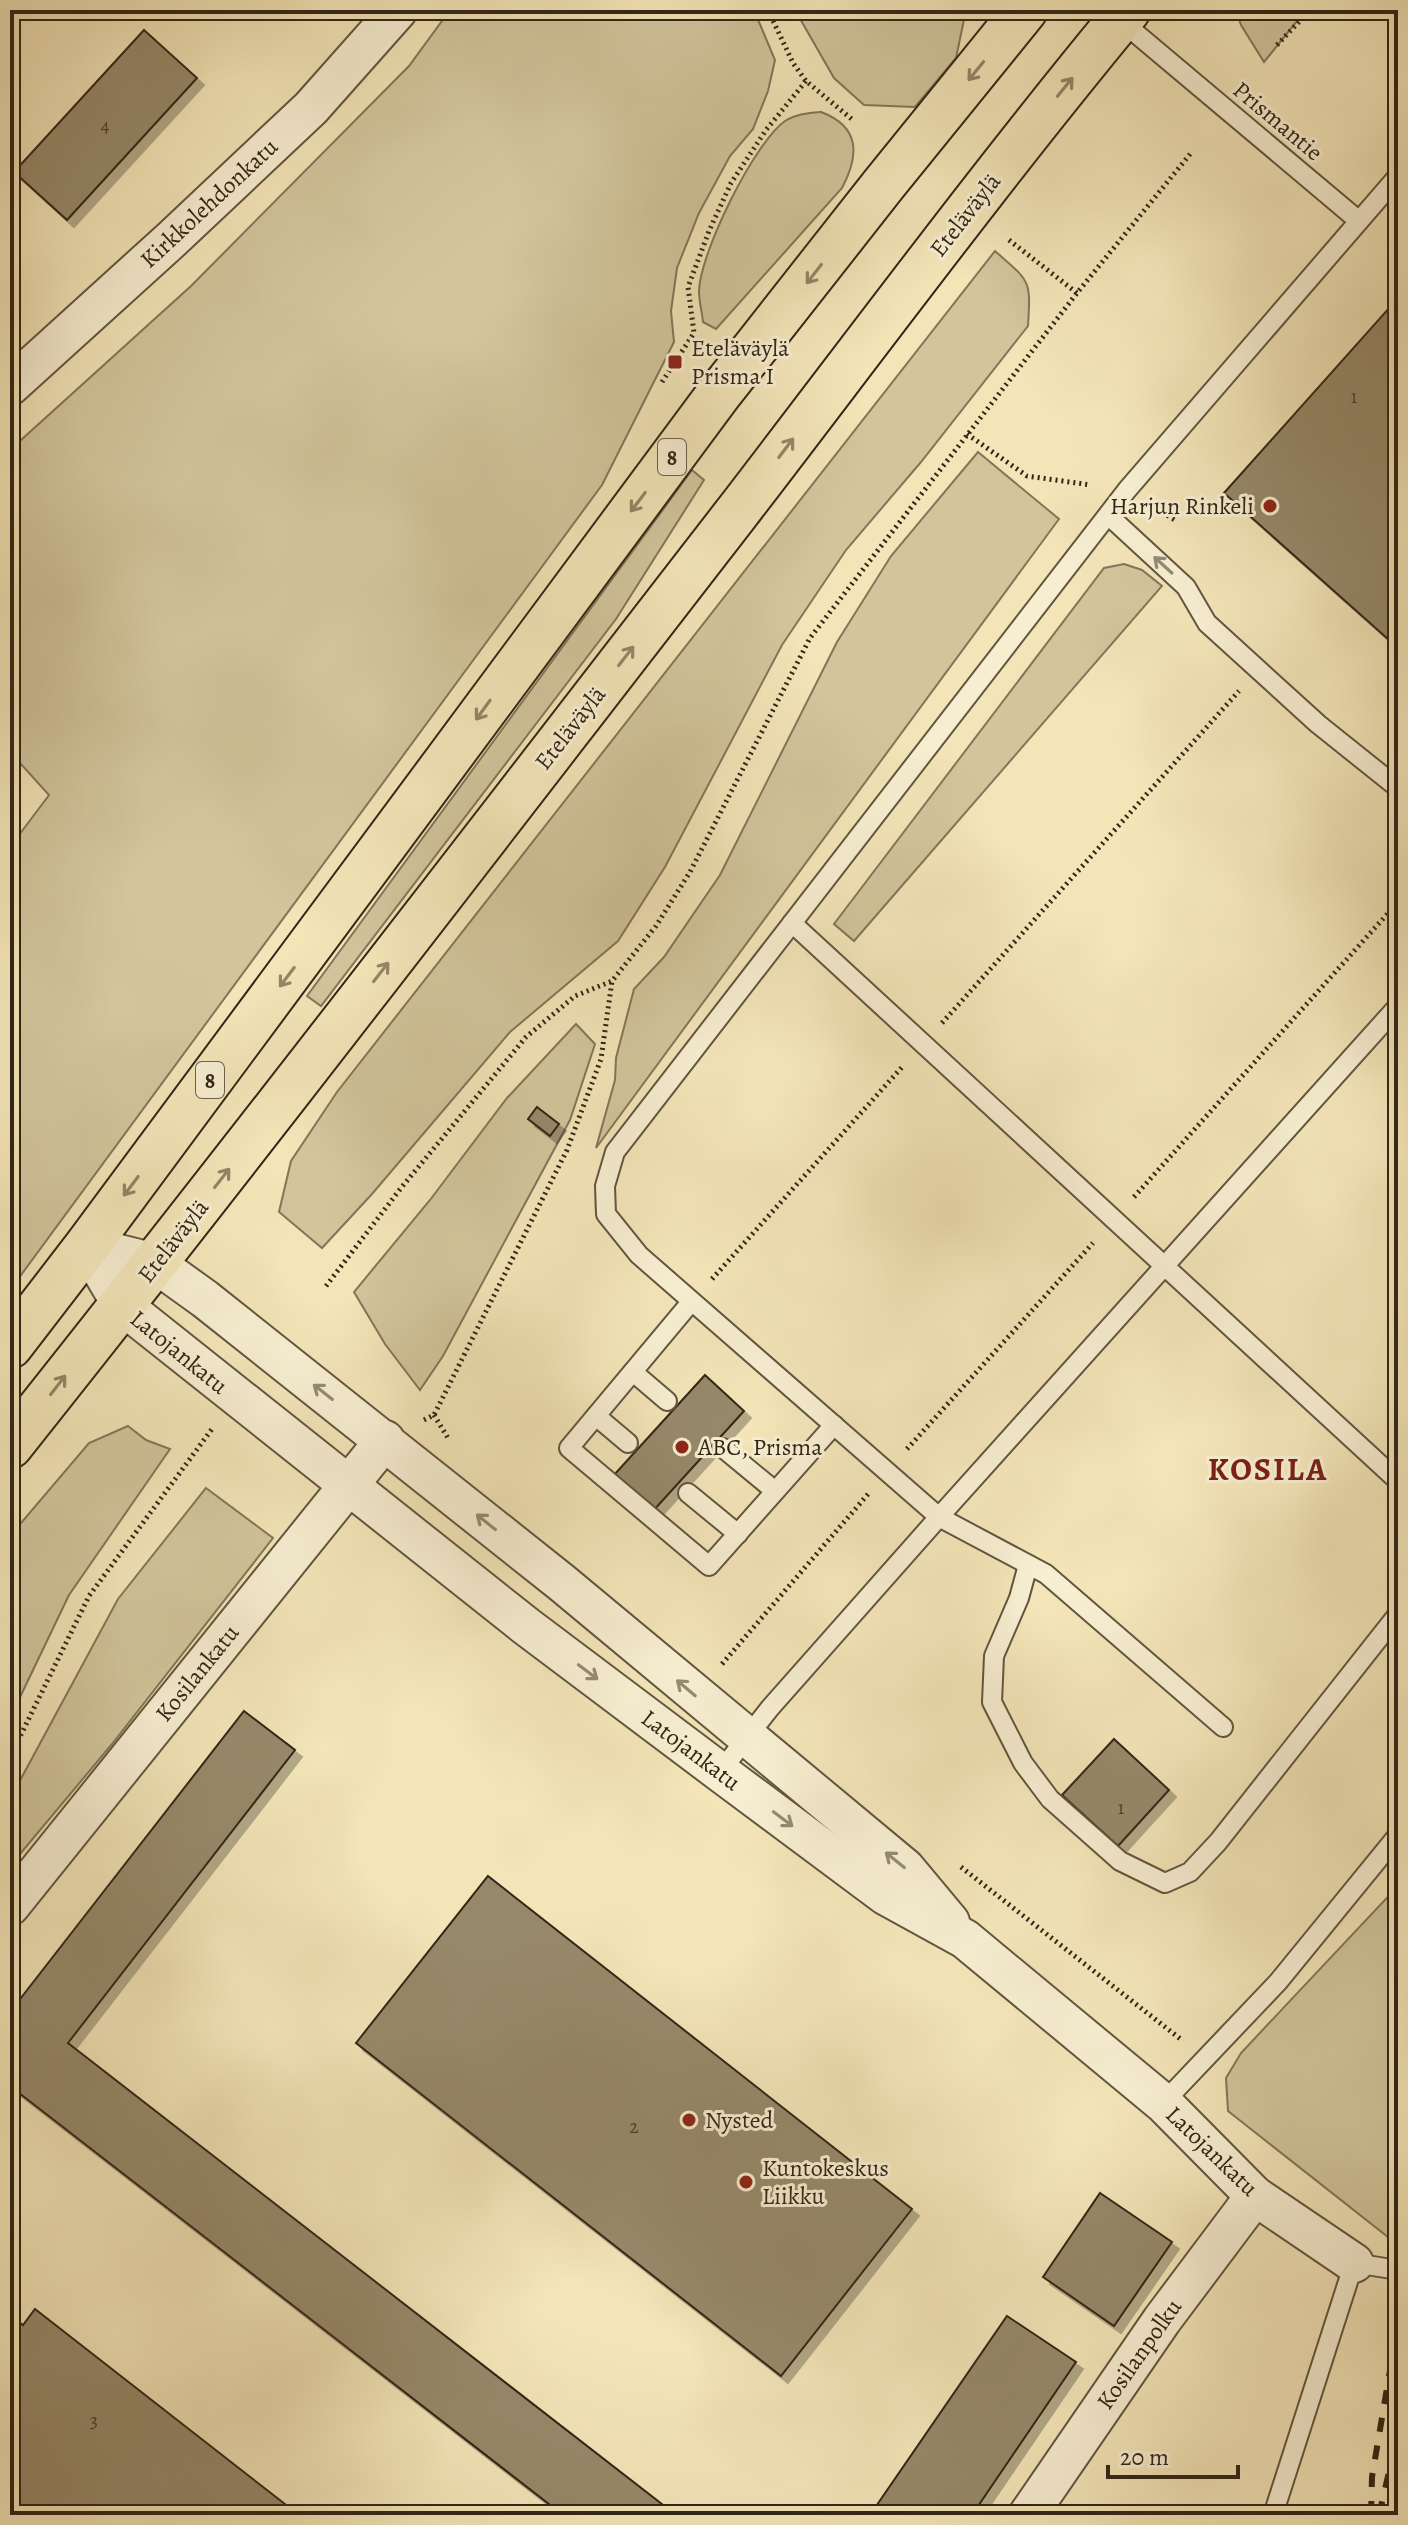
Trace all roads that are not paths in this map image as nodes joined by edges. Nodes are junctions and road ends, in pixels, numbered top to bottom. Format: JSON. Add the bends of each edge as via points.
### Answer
{"nodes":[{"id":1,"x":398,"y":10,"type":"edge"},
{"id":2,"x":1025,"y":10,"type":"edge"},
{"id":3,"x":1124,"y":15,"type":"edge"},
{"id":4,"x":1398,"y":176,"type":"edge"},
{"id":5,"x":1359,"y":221,"type":"junction"},
{"id":6,"x":10,"y":386,"type":"edge"},
{"id":7,"x":1109,"y":516,"type":"junction"},
{"id":8,"x":1398,"y":788,"type":"edge"},
{"id":9,"x":792,"y":923,"type":"junction"},
{"id":10,"x":1398,"y":1006,"type":"edge"},
{"id":11,"x":87,"y":1246,"type":"junction"},
{"id":12,"x":155,"y":1263,"type":"junction"},
{"id":13,"x":1165,"y":1266,"type":"junction"},
{"id":14,"x":691,"y":1302,"type":"junction"},
{"id":15,"x":122,"y":1305,"type":"junction"},
{"id":16,"x":10,"y":1346,"type":"edge"},
{"id":17,"x":633,"y":1372,"type":"junction"},
{"id":18,"x":667,"y":1401,"type":"dead end"},
{"id":19,"x":596,"y":1416,"type":"junction"},
{"id":20,"x":834,"y":1425,"type":"junction"},
{"id":21,"x":385,"y":1440,"type":"junction"},
{"id":22,"x":628,"y":1443,"type":"dead end"},
{"id":23,"x":10,"y":1446,"type":"edge"},
{"id":24,"x":723,"y":1448,"type":"dead end"},
{"id":25,"x":1398,"y":1481,"type":"edge"},
{"id":26,"x":347,"y":1486,"type":"junction"},
{"id":27,"x":775,"y":1491,"type":"junction"},
{"id":28,"x":688,"y":1493,"type":"dead end"},
{"id":29,"x":939,"y":1517,"type":"junction"},
{"id":30,"x":738,"y":1534,"type":"junction"},
{"id":31,"x":1028,"y":1565,"type":"junction"},
{"id":32,"x":1398,"y":1614,"type":"edge"},
{"id":33,"x":1223,"y":1727,"type":"dead end"},
{"id":34,"x":746,"y":1738,"type":"junction"},
{"id":35,"x":720,"y":1772,"type":"junction"},
{"id":36,"x":1398,"y":1835,"type":"edge"},
{"id":37,"x":10,"y":1906,"type":"edge"},
{"id":38,"x":965,"y":1939,"type":"junction"},
{"id":39,"x":1163,"y":2103,"type":"junction"},
{"id":40,"x":1255,"y":2196,"type":"junction"},
{"id":41,"x":1354,"y":2263,"type":"junction"},
{"id":42,"x":1398,"y":2270,"type":"edge"},
{"id":43,"x":1028,"y":2515,"type":"edge"},
{"id":44,"x":1273,"y":2515,"type":"edge"}],
"edges":[{"from":1,"to":6,"type":"street","name":"Kirkkolehdonkatu","via":[[311,108]]},
{"from":2,"to":11,"type":"highway","number":"8","one_way":true,"via":[[718,395]]},
{"from":3,"to":5,"type":"lane","name":"Prismantie"},
{"from":12,"to":3,"type":"highway","name":"Eteläväylä","one_way":true,"via":[[947,236]]},
{"from":4,"to":5,"type":"lane"},
{"from":5,"to":7,"type":"lane"},
{"from":8,"to":7,"type":"lane","one_way":true,"via":[[1207,623],[1186,587]]},
{"from":7,"to":9,"type":"lane"},
{"from":9,"to":13,"type":"lane"},
{"from":9,"to":14,"type":"lane","via":[[615,1152],[605,1186],[606,1214],[639,1255]]},
{"from":10,"to":13,"type":"lane"},
{"from":11,"to":12,"type":"street","name":"Latojankatu"},
{"from":11,"to":15,"type":"street","name":"Latojankatu"},
{"from":11,"to":16,"type":"highway","number":"8"},
{"from":12,"to":15,"type":"highway","name":"Eteläväylä"},
{"from":21,"to":12,"type":"street","name":"Latojankatu","one_way":true},
{"from":13,"to":25,"type":"lane"},
{"from":13,"to":29,"type":"lane"},
{"from":14,"to":17,"type":"lane"},
{"from":14,"to":20,"type":"lane"},
{"from":23,"to":15,"type":"highway","name":"Eteläväylä","one_way":true},
{"from":15,"to":26,"type":"street","name":"Latojankatu"},
{"from":17,"to":18,"type":"lane"},
{"from":17,"to":19,"type":"lane"},
{"from":19,"to":22,"type":"lane"},
{"from":19,"to":30,"type":"lane","via":[[569,1448],[709,1566]]},
{"from":20,"to":27,"type":"lane"},
{"from":20,"to":29,"type":"lane"},
{"from":21,"to":26,"type":"street","name":"Kosilankatu"},
{"from":34,"to":21,"type":"street","name":"Latojankatu","one_way":true},
{"from":24,"to":27,"type":"lane"},
{"from":26,"to":35,"type":"street","name":"Latojankatu","one_way":true},
{"from":26,"to":37,"type":"street","name":"Kosilankatu"},
{"from":27,"to":30,"type":"lane"},
{"from":28,"to":30,"type":"lane"},
{"from":29,"to":31,"type":"lane"},
{"from":29,"to":34,"type":"lane"},
{"from":31,"to":32,"type":"lane","via":[[994,1656],[992,1702],[1023,1763],[1050,1799],[1120,1861],[1165,1883],[1190,1872],[1218,1842]]},
{"from":31,"to":33,"type":"lane","via":[[1046,1574]]},
{"from":34,"to":35,"type":"lane"},
{"from":38,"to":34,"type":"street","name":"Latojankatu","one_way":true,"via":[[905,1868]]},
{"from":35,"to":38,"type":"street","name":"Latojankatu","one_way":true,"via":[[885,1895]]},
{"from":36,"to":39,"type":"lane","via":[[1278,1982]]},
{"from":38,"to":39,"type":"street","name":"Latojankatu"},
{"from":39,"to":40,"type":"street","name":"Latojankatu"},
{"from":40,"to":41,"type":"street","name":"Latojankatu"},
{"from":40,"to":43,"type":"street","name":"Kosilanpolku"},
{"from":41,"to":42,"type":"lane"},
{"from":41,"to":44,"type":"lane"}]}
